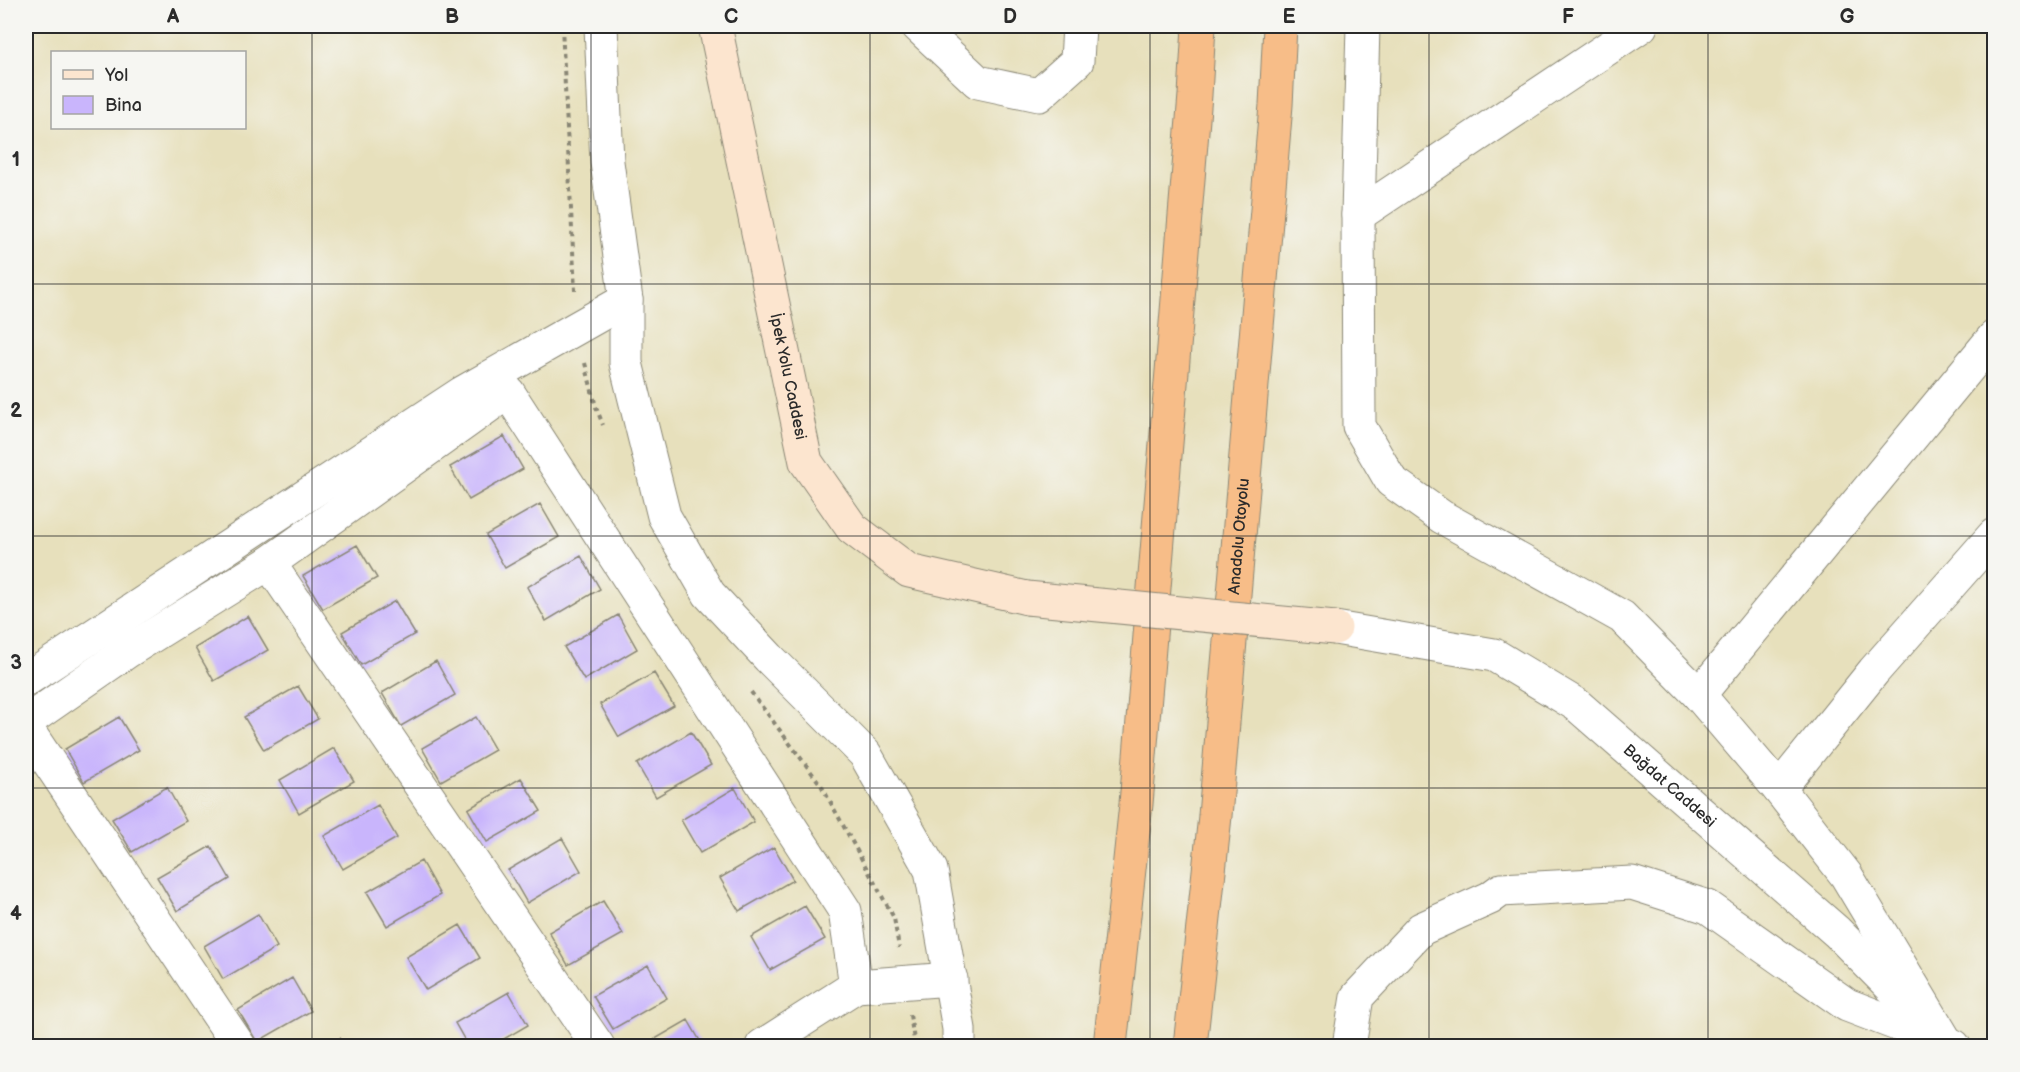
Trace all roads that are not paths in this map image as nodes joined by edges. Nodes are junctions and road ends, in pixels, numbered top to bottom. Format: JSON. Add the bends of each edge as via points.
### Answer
{"nodes":[{"id":1,"x":602,"y":26,"type":"edge"},
{"id":2,"x":715,"y":26,"type":"edge"},
{"id":3,"x":918,"y":26,"type":"edge"},
{"id":4,"x":1079,"y":26,"type":"edge"},
{"id":5,"x":1199,"y":26,"type":"edge"},
{"id":6,"x":1280,"y":26,"type":"edge"},
{"id":7,"x":1363,"y":26,"type":"edge"},
{"id":8,"x":1641,"y":26,"type":"edge"},
{"id":9,"x":1358,"y":215,"type":"junction"},
{"id":10,"x":626,"y":300,"type":"junction"},
{"id":11,"x":1995,"y":337,"type":"edge"},
{"id":12,"x":1995,"y":535,"type":"edge"},
{"id":13,"x":269,"y":563,"type":"junction"},
{"id":14,"x":1335,"y":628,"type":"joint"},
{"id":15,"x":26,"y":680,"type":"edge"},
{"id":16,"x":1699,"y":695,"type":"junction"},
{"id":17,"x":26,"y":722,"type":"edge"},
{"id":18,"x":26,"y":728,"type":"edge"},
{"id":19,"x":1779,"y":789,"type":"junction"},
{"id":20,"x":951,"y":979,"type":"junction"},
{"id":21,"x":856,"y":986,"type":"junction"},
{"id":22,"x":1950,"y":1046,"type":"edge"},
{"id":23,"x":238,"y":1047,"type":"edge"},
{"id":24,"x":598,"y":1047,"type":"edge"},
{"id":25,"x":762,"y":1047,"type":"edge"},
{"id":26,"x":959,"y":1047,"type":"edge"},
{"id":27,"x":1110,"y":1047,"type":"edge"},
{"id":28,"x":1190,"y":1047,"type":"edge"},
{"id":29,"x":1349,"y":1047,"type":"edge"}],
"edges":[{"from":1,"to":10,"type":"street","via":[[607,162]]},
{"from":2,"to":14,"type":"street","name":"İpek Yolu Caddesi","bridge":true,"via":[[806,462],[852,528],[909,571],[1027,598]]},
{"from":3,"to":4,"type":"street","via":[[978,82],[1039,95],[1077,62]]},
{"from":5,"to":27,"type":"highway","via":[[1137,792]]},
{"from":6,"to":28,"type":"highway","name":"Anadolu Otoyolu","via":[[1217,793]]},
{"from":7,"to":9,"type":"street"},
{"from":8,"to":9,"type":"street"},
{"from":9,"to":16,"type":"street","via":[[1359,426],[1391,481],[1442,517],[1622,616]]},
{"from":10,"to":15,"type":"street","via":[[462,393]]},
{"from":10,"to":20,"type":"street","via":[[626,363],[664,516],[709,594],[865,754],[931,870]]},
{"from":11,"to":16,"type":"street"},
{"from":12,"to":19,"type":"street","via":[[1874,671]]},
{"from":13,"to":17,"type":"street","via":[[128,651]]},
{"from":13,"to":21,"type":"street","via":[[508,392],[845,911]]},
{"from":13,"to":24,"type":"street"},
{"from":14,"to":22,"type":"street","name":"Bağdat Caddesi","via":[[1494,655],[1577,705],[1836,932]]},
{"from":16,"to":19,"type":"street"},
{"from":18,"to":23,"type":"street"},
{"from":19,"to":22,"type":"street","via":[[1846,875]]},
{"from":20,"to":21,"type":"street"},
{"from":20,"to":26,"type":"street"},
{"from":21,"to":25,"type":"street"},
{"from":22,"to":29,"type":"street","via":[[1846,1005],[1708,908],[1632,883],[1501,890],[1421,929],[1357,997]]}]}
